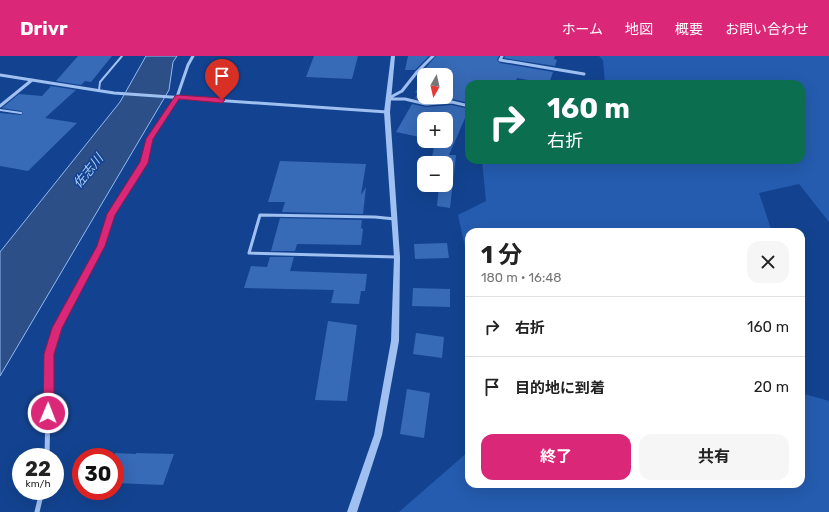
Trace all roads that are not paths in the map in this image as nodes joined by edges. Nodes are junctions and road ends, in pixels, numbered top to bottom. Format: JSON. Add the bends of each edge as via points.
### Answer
{"nodes":[{"id":1,"x":122,"y":56,"type":"edge"},
{"id":2,"x":193,"y":56,"type":"edge"},
{"id":3,"x":393,"y":56,"type":"edge"},
{"id":4,"x":433,"y":56,"type":"edge"},
{"id":5,"x":502,"y":56,"type":"edge"},
{"id":6,"x":584,"y":74,"type":"dead end"},
{"id":7,"x":0,"y":75,"type":"edge"},
{"id":8,"x":32,"y":80,"type":"junction"},
{"id":9,"x":98,"y":90,"type":"junction"},
{"id":10,"x":177,"y":97,"type":"junction"},
{"id":11,"x":389,"y":98,"type":"junction"},
{"id":12,"x":465,"y":105,"type":"edge"},
{"id":13,"x":0,"y":108,"type":"edge"},
{"id":14,"x":387,"y":112,"type":"junction"},
{"id":15,"x":22,"y":113,"type":"dead end"},
{"id":16,"x":395,"y":219,"type":"junction"},
{"id":17,"x":396,"y":257,"type":"junction"},
{"id":18,"x":48,"y":448,"type":"edge"},
{"id":19,"x":40,"y":500,"type":"edge"},
{"id":20,"x":38,"y":512,"type":"edge"},
{"id":21,"x":352,"y":512,"type":"edge"}],
"edges":[{"from":1,"to":9,"type":"lane","via":[[100,82]]},
{"from":2,"to":10,"type":"street"},
{"from":3,"to":11,"type":"street"},
{"from":4,"to":11,"type":"street","via":[[402,91]]},
{"from":5,"to":6,"type":"street","via":[[500,60]]},
{"from":7,"to":8,"type":"street"},
{"from":8,"to":9,"type":"street"},
{"from":8,"to":13,"type":"street"},
{"from":9,"to":10,"type":"street"},
{"from":10,"to":14,"type":"street"},
{"from":10,"to":18,"type":"street","via":[[150,139],[144,163],[111,214],[101,246],[57,328],[49,354]]},
{"from":11,"to":12,"type":"street","via":[[426,104],[452,102]]},
{"from":11,"to":14,"type":"street"},
{"from":13,"to":15,"type":"lane"},
{"from":14,"to":16,"type":"street"},
{"from":16,"to":17,"type":"street"},
{"from":16,"to":17,"type":"lane","via":[[260,215],[249,253]]},
{"from":17,"to":21,"type":"street","via":[[395,341],[378,435]]},
{"from":19,"to":20,"type":"street"}]}
